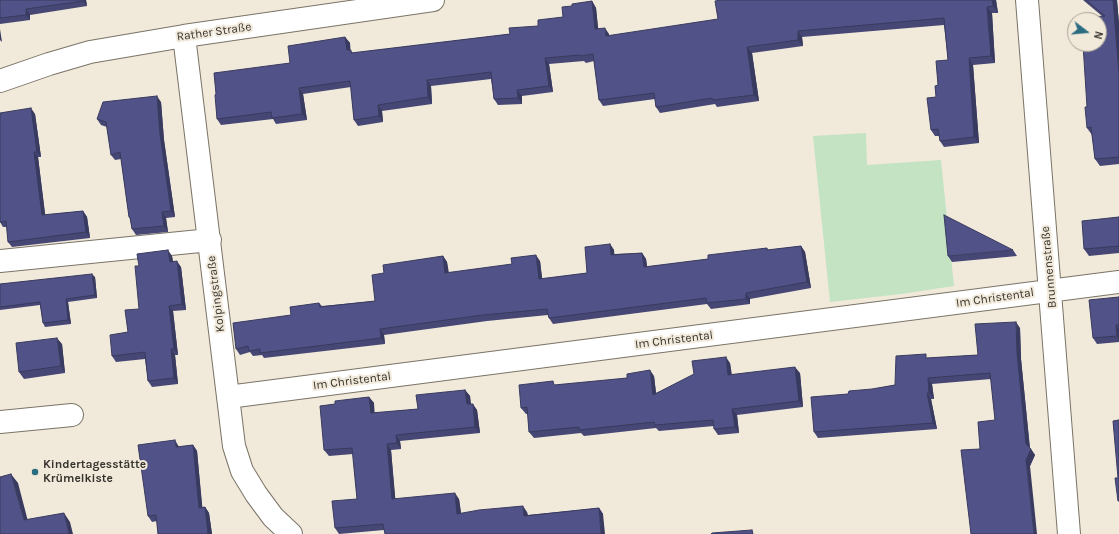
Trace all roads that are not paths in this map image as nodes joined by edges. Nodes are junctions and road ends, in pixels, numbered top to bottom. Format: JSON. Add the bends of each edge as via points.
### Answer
{"nodes":[{"id":1,"x":433,"y":0,"type":"edge"},
{"id":2,"x":1027,"y":0,"type":"edge"},
{"id":3,"x":184,"y":36,"type":"junction"},
{"id":4,"x":0,"y":81,"type":"edge"},
{"id":5,"x":210,"y":240,"type":"junction"},
{"id":6,"x":0,"y":261,"type":"edge"},
{"id":7,"x":1119,"y":282,"type":"edge"},
{"id":8,"x":1051,"y":291,"type":"junction"},
{"id":9,"x":228,"y":397,"type":"junction"},
{"id":10,"x":72,"y":415,"type":"dead end"},
{"id":11,"x":0,"y":422,"type":"edge"},
{"id":12,"x":291,"y":534,"type":"edge"},
{"id":13,"x":1069,"y":534,"type":"edge"}],
"edges":[{"from":1,"to":3,"type":"street","name":"Rather Straße"},
{"from":2,"to":8,"type":"street","name":"Brunnenstraße"},
{"from":3,"to":4,"type":"street","name":"Rather Straße","via":[[90,52]]},
{"from":3,"to":5,"type":"street","name":"Kolpingstraße"},
{"from":5,"to":6,"type":"street"},
{"from":5,"to":9,"type":"street","name":"Kolpingstraße"},
{"from":7,"to":8,"type":"street","name":"Im Christental"},
{"from":8,"to":9,"type":"street","name":"Im Christental"},
{"from":8,"to":13,"type":"street","name":"Brunnenstraße"},
{"from":9,"to":12,"type":"street","name":"Kolpingstraße","via":[[234,446],[242,471],[273,517]]},
{"from":10,"to":11,"type":"street"}]}
